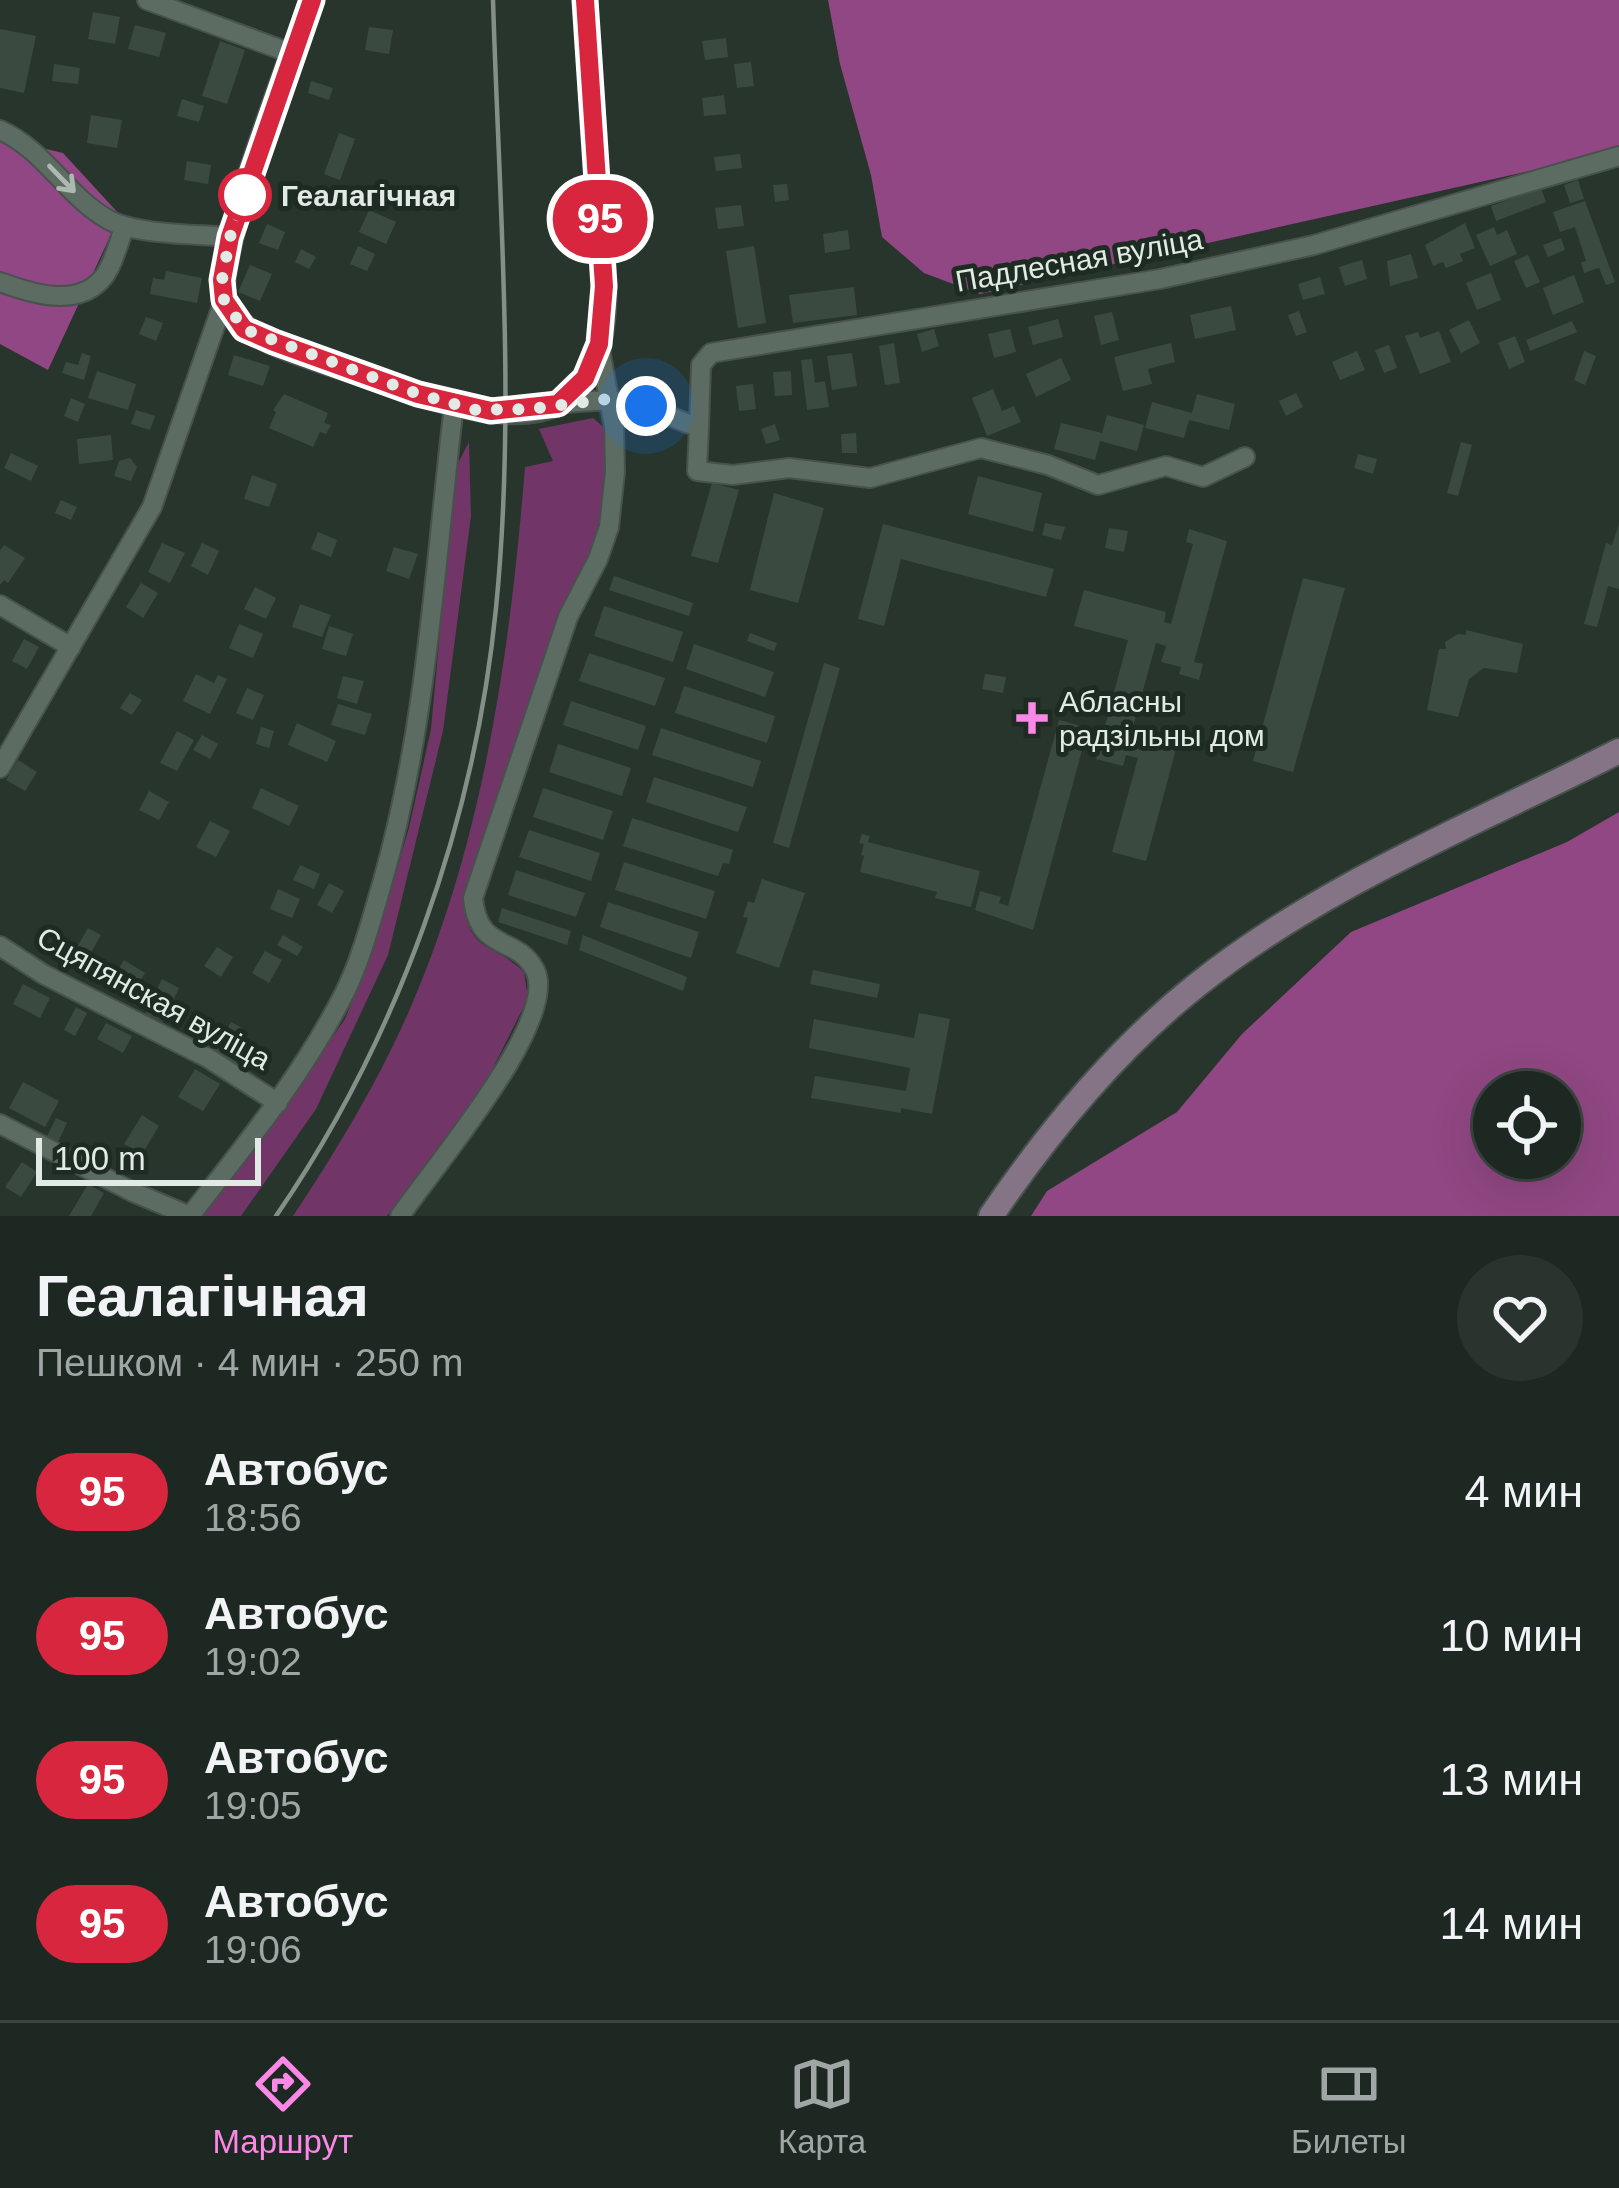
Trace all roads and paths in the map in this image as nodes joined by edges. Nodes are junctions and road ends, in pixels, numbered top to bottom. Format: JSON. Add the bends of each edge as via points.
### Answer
{"nodes":[{"id":1,"x":147,"y":0,"type":"edge"},
{"id":2,"x":312,"y":0,"type":"edge"},
{"id":3,"x":585,"y":0,"type":"edge"},
{"id":4,"x":293,"y":54,"type":"junction"},
{"id":5,"x":0,"y":130,"type":"edge"},
{"id":6,"x":1619,"y":156,"type":"edge"},
{"id":7,"x":125,"y":226,"type":"junction"},
{"id":8,"x":230,"y":237,"type":"junction"},
{"id":9,"x":0,"y":281,"type":"edge"},
{"id":10,"x":224,"y":300,"type":"junction"},
{"id":11,"x":599,"y":344,"type":"junction"},
{"id":12,"x":609,"y":399,"type":"junction"},
{"id":13,"x":558,"y":404,"type":"junction"},
{"id":14,"x":454,"y":405,"type":"junction"},
{"id":15,"x":699,"y":427,"type":"junction"},
{"id":16,"x":1245,"y":457,"type":"dead end"},
{"id":17,"x":0,"y":605,"type":"edge"},
{"id":18,"x":70,"y":647,"type":"junction"},
{"id":19,"x":1619,"y":751,"type":"edge"},
{"id":20,"x":0,"y":768,"type":"edge"},
{"id":21,"x":0,"y":946,"type":"edge"},
{"id":22,"x":278,"y":1103,"type":"junction"},
{"id":23,"x":0,"y":1124,"type":"edge"},
{"id":24,"x":190,"y":1216,"type":"edge"},
{"id":25,"x":400,"y":1216,"type":"edge"},
{"id":26,"x":991,"y":1216,"type":"edge"}],
"edges":[{"from":1,"to":4,"type":"street"},
{"from":2,"to":4,"type":"street"},
{"from":3,"to":11,"type":"street","via":[[604,286]]},
{"from":4,"to":8,"type":"street"},
{"from":5,"to":7,"type":"street","one_way":true},
{"from":6,"to":15,"type":"street","name":"Падлесная вуліца","via":[[1314,245],[1160,279],[711,353],[701,365]]},
{"from":7,"to":8,"type":"street"},
{"from":7,"to":9,"type":"street","via":[[98,285],[50,297]]},
{"from":8,"to":10,"type":"street"},
{"from":10,"to":14,"type":"street","via":[[244,329]]},
{"from":10,"to":18,"type":"street","via":[[164,482]]},
{"from":11,"to":12,"type":"street"},
{"from":11,"to":13,"type":"street","via":[[585,378]]},
{"from":12,"to":13,"type":"street"},
{"from":12,"to":15,"type":"street"},
{"from":12,"to":25,"type":"street","via":[[609,527],[568,617],[473,898],[485,934],[534,967],[538,1008],[493,1089]]},
{"from":13,"to":14,"type":"street","via":[[491,411]]},
{"from":14,"to":22,"type":"street","via":[[421,711],[393,843],[346,988]]},
{"from":15,"to":16,"type":"street","via":[[697,471],[733,475],[788,468],[870,478],[981,448],[1098,485],[1166,466],[1202,477]]},
{"from":17,"to":18,"type":"street"},
{"from":18,"to":20,"type":"street"},
{"from":19,"to":26,"type":"main road","via":[[1336,894],[1220,967],[1097,1081]]},
{"from":21,"to":22,"type":"street","name":"Сцяпянская вуліца"},
{"from":22,"to":24,"type":"street"},
{"from":23,"to":24,"type":"street"}]}
